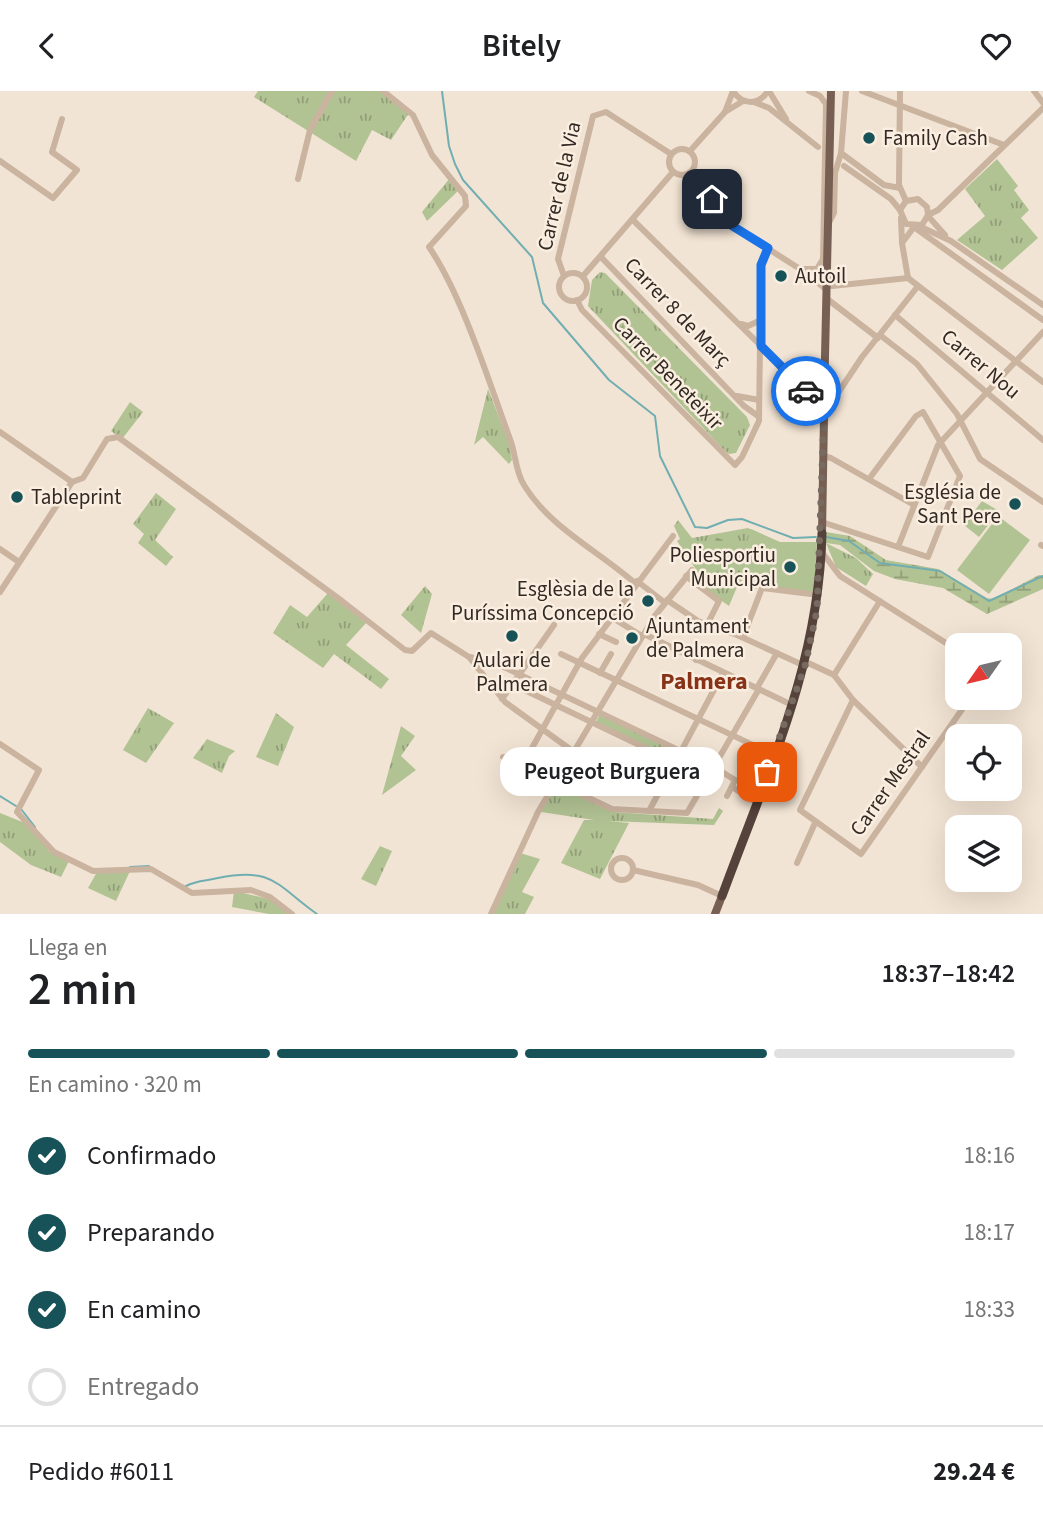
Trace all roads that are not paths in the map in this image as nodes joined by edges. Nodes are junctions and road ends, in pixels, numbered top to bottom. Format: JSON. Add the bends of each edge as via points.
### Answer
{"nodes":[{"id":1,"x":332,"y":91,"type":"edge"},
{"id":2,"x":383,"y":91,"type":"edge"},
{"id":3,"x":733,"y":91,"type":"edge"},
{"id":4,"x":768,"y":91,"type":"edge"},
{"id":5,"x":809,"y":91,"type":"edge"},
{"id":6,"x":831,"y":91,"type":"edge"},
{"id":7,"x":846,"y":91,"type":"edge"},
{"id":8,"x":862,"y":91,"type":"edge"},
{"id":9,"x":900,"y":91,"type":"edge"},
{"id":10,"x":1034,"y":91,"type":"edge"},
{"id":11,"x":743,"y":101,"type":"junction"},
{"id":12,"x":754,"y":102,"type":"junction"},
{"id":13,"x":1043,"y":103,"type":"edge"},
{"id":14,"x":899,"y":105,"type":"junction"},
{"id":15,"x":1043,"y":109,"type":"edge"},
{"id":16,"x":725,"y":111,"type":"junction"},
{"id":17,"x":62,"y":119,"type":"dead end"},
{"id":18,"x":791,"y":126,"type":"junction"},
{"id":19,"x":827,"y":143,"type":"junction"},
{"id":20,"x":1004,"y":145,"type":"junction"},
{"id":21,"x":818,"y":147,"type":"dead end"},
{"id":22,"x":690,"y":151,"type":"junction"},
{"id":23,"x":841,"y":153,"type":"junction"},
{"id":24,"x":671,"y":154,"type":"junction"},
{"id":25,"x":0,"y":161,"type":"edge"},
{"id":26,"x":827,"y":166,"type":"junction"},
{"id":27,"x":844,"y":166,"type":"dead end"},
{"id":28,"x":693,"y":170,"type":"junction"},
{"id":29,"x":673,"y":172,"type":"junction"},
{"id":30,"x":298,"y":179,"type":"dead end"},
{"id":31,"x":900,"y":188,"type":"junction"},
{"id":32,"x":915,"y":198,"type":"junction"},
{"id":33,"x":891,"y":199,"type":"junction"},
{"id":34,"x":905,"y":202,"type":"junction"},
{"id":35,"x":927,"y":207,"type":"junction"},
{"id":36,"x":940,"y":207,"type":"junction"},
{"id":37,"x":900,"y":210,"type":"junction"},
{"id":38,"x":928,"y":216,"type":"junction"},
{"id":39,"x":901,"y":218,"type":"junction"},
{"id":40,"x":633,"y":220,"type":"junction"},
{"id":41,"x":828,"y":225,"type":"junction"},
{"id":42,"x":916,"y":226,"type":"junction"},
{"id":43,"x":951,"y":241,"type":"junction"},
{"id":44,"x":902,"y":243,"type":"junction"},
{"id":45,"x":768,"y":248,"type":"junction"},
{"id":46,"x":600,"y":257,"type":"junction"},
{"id":47,"x":800,"y":269,"type":"junction"},
{"id":48,"x":564,"y":276,"type":"junction"},
{"id":49,"x":583,"y":276,"type":"junction"},
{"id":50,"x":908,"y":278,"type":"junction"},
{"id":51,"x":918,"y":286,"type":"junction"},
{"id":52,"x":828,"y":289,"type":"junction"},
{"id":53,"x":577,"y":300,"type":"junction"},
{"id":54,"x":1043,"y":305,"type":"edge"},
{"id":55,"x":895,"y":315,"type":"junction"},
{"id":56,"x":761,"y":320,"type":"junction"},
{"id":57,"x":1043,"y":320,"type":"edge"},
{"id":58,"x":737,"y":321,"type":"junction"},
{"id":59,"x":1043,"y":332,"type":"edge"},
{"id":60,"x":761,"y":335,"type":"junction"},
{"id":61,"x":879,"y":336,"type":"junction"},
{"id":62,"x":761,"y":346,"type":"junction"},
{"id":63,"x":1014,"y":362,"type":"junction"},
{"id":64,"x":1043,"y":382,"type":"edge"},
{"id":65,"x":730,"y":391,"type":"junction"},
{"id":66,"x":986,"y":391,"type":"junction"},
{"id":67,"x":759,"y":400,"type":"junction"},
{"id":68,"x":824,"y":403,"type":"junction"},
{"id":69,"x":758,"y":416,"type":"junction"},
{"id":70,"x":824,"y":416,"type":"junction"},
{"id":71,"x":959,"y":419,"type":"junction"},
{"id":72,"x":0,"y":432,"type":"edge"},
{"id":73,"x":942,"y":439,"type":"junction"},
{"id":74,"x":1043,"y":440,"type":"edge"},
{"id":75,"x":823,"y":456,"type":"junction"},
{"id":76,"x":869,"y":479,"type":"junction"},
{"id":77,"x":72,"y":482,"type":"junction"},
{"id":78,"x":1043,"y":502,"type":"edge"},
{"id":79,"x":914,"y":505,"type":"junction"},
{"id":80,"x":822,"y":522,"type":"junction"},
{"id":81,"x":822,"y":533,"type":"joint"},
{"id":82,"x":673,"y":536,"type":"dead end"},
{"id":83,"x":898,"y":548,"type":"junction"},
{"id":84,"x":0,"y":549,"type":"edge"},
{"id":85,"x":821,"y":549,"type":"junction"},
{"id":86,"x":19,"y":562,"type":"junction"},
{"id":87,"x":820,"y":567,"type":"junction"},
{"id":88,"x":832,"y":567,"type":"junction"},
{"id":89,"x":692,"y":570,"type":"dead end"},
{"id":90,"x":686,"y":576,"type":"junction"},
{"id":91,"x":840,"y":576,"type":"junction"},
{"id":92,"x":637,"y":583,"type":"junction"},
{"id":93,"x":0,"y":591,"type":"edge"},
{"id":94,"x":818,"y":595,"type":"junction"},
{"id":95,"x":666,"y":601,"type":"junction"},
{"id":96,"x":880,"y":601,"type":"junction"},
{"id":97,"x":593,"y":611,"type":"dead end"},
{"id":98,"x":610,"y":618,"type":"junction"},
{"id":99,"x":554,"y":625,"type":"dead end"},
{"id":100,"x":707,"y":625,"type":"junction"},
{"id":101,"x":599,"y":635,"type":"junction"},
{"id":102,"x":643,"y":635,"type":"junction"},
{"id":103,"x":743,"y":637,"type":"junction"},
{"id":104,"x":616,"y":642,"type":"dead end"},
{"id":105,"x":945,"y":642,"type":"edge"},
{"id":106,"x":702,"y":648,"type":"dead end"},
{"id":107,"x":777,"y":653,"type":"junction"},
{"id":108,"x":561,"y":654,"type":"dead end"},
{"id":109,"x":611,"y":654,"type":"dead end"},
{"id":110,"x":469,"y":657,"type":"junction"},
{"id":111,"x":696,"y":660,"type":"junction"},
{"id":112,"x":579,"y":663,"type":"junction"},
{"id":113,"x":805,"y":664,"type":"junction"},
{"id":114,"x":600,"y":673,"type":"junction"},
{"id":115,"x":723,"y":673,"type":"junction"},
{"id":116,"x":520,"y":674,"type":"junction"},
{"id":117,"x":834,"y":675,"type":"junction"},
{"id":118,"x":616,"y":681,"type":"junction"},
{"id":119,"x":512,"y":684,"type":"junction"},
{"id":120,"x":758,"y":689,"type":"junction"},
{"id":121,"x":562,"y":694,"type":"junction"},
{"id":122,"x":502,"y":699,"type":"junction"},
{"id":123,"x":853,"y":700,"type":"junction"},
{"id":124,"x":556,"y":705,"type":"junction"},
{"id":125,"x":792,"y":705,"type":"junction"},
{"id":126,"x":598,"y":711,"type":"junction"},
{"id":127,"x":961,"y":711,"type":"edge"},
{"id":128,"x":698,"y":719,"type":"junction"},
{"id":129,"x":592,"y":723,"type":"junction"},
{"id":130,"x":542,"y":729,"type":"junction"},
{"id":131,"x":733,"y":735,"type":"junction"},
{"id":132,"x":0,"y":744,"type":"edge"},
{"id":133,"x":681,"y":751,"type":"junction"},
{"id":134,"x":575,"y":752,"type":"junction"},
{"id":135,"x":774,"y":755,"type":"junction"},
{"id":136,"x":503,"y":757,"type":"dead end"},
{"id":137,"x":675,"y":762,"type":"junction"},
{"id":138,"x":522,"y":766,"type":"junction"},
{"id":139,"x":714,"y":767,"type":"junction"},
{"id":140,"x":922,"y":767,"type":"junction"},
{"id":141,"x":708,"y":778,"type":"junction"},
{"id":142,"x":556,"y":783,"type":"junction"},
{"id":143,"x":732,"y":787,"type":"junction"},
{"id":144,"x":659,"y":793,"type":"junction"},
{"id":145,"x":727,"y":796,"type":"dead end"},
{"id":146,"x":756,"y":802,"type":"junction"},
{"id":147,"x":649,"y":811,"type":"junction"},
{"id":148,"x":815,"y":823,"type":"junction"},
{"id":149,"x":797,"y":863,"type":"dead end"},
{"id":150,"x":633,"y":870,"type":"dead end"},
{"id":151,"x":722,"y":896,"type":"junction"},
{"id":152,"x":292,"y":914,"type":"edge"},
{"id":153,"x":491,"y":914,"type":"edge"},
{"id":154,"x":715,"y":914,"type":"edge"}],
"edges":[{"from":1,"to":30,"type":"street","via":[[310,130]]},
{"from":2,"to":92,"type":"street","via":[[413,115],[432,155],[466,199],[466,206],[429,247],[447,278],[526,488],[558,525]]},
{"from":3,"to":11,"type":"street"},
{"from":3,"to":16,"type":"street"},
{"from":4,"to":12,"type":"street"},
{"from":4,"to":18,"type":"street"},
{"from":5,"to":19,"type":"street","via":[[826,104]]},
{"from":6,"to":19,"type":"main road"},
{"from":7,"to":23,"type":"street"},
{"from":8,"to":14,"type":"street"},
{"from":9,"to":14,"type":"street"},
{"from":10,"to":13,"type":"street"},
{"from":11,"to":12,"type":"street"},
{"from":11,"to":16,"type":"street"},
{"from":12,"to":18,"type":"street"},
{"from":14,"to":20,"type":"street"},
{"from":14,"to":31,"type":"street"},
{"from":15,"to":20,"type":"street"},
{"from":16,"to":22,"type":"street"},
{"from":17,"to":25,"type":"street","via":[[52,152],[77,170],[52,198]]},
{"from":18,"to":21,"type":"street"},
{"from":19,"to":26,"type":"main road"},
{"from":20,"to":36,"type":"street"},
{"from":22,"to":24,"type":"street","via":[[682,148]]},
{"from":22,"to":28,"type":"street","via":[[695,160]]},
{"from":23,"to":31,"type":"street","via":[[884,185]]},
{"from":23,"to":41,"type":"street","via":[[835,173],[834,213]]},
{"from":24,"to":29,"type":"street","via":[[668,163]]},
{"from":24,"to":48,"type":"street","name":"Carrer de la Via","via":[[606,112],[593,115],[558,258]]},
{"from":26,"to":41,"type":"main road"},
{"from":26,"to":47,"type":"street","via":[[822,263],[817,269]]},
{"from":27,"to":33,"type":"street"},
{"from":28,"to":29,"type":"street","via":[[685,175]]},
{"from":28,"to":45,"type":"street","via":[[726,222]]},
{"from":29,"to":40,"type":"street"},
{"from":31,"to":32,"type":"street"},
{"from":31,"to":34,"type":"street"},
{"from":32,"to":34,"type":"street"},
{"from":32,"to":35,"type":"street"},
{"from":33,"to":34,"type":"street"},
{"from":33,"to":37,"type":"street"},
{"from":34,"to":37,"type":"street"},
{"from":35,"to":36,"type":"street"},
{"from":35,"to":38,"type":"street"},
{"from":36,"to":38,"type":"street"},
{"from":37,"to":39,"type":"street"},
{"from":38,"to":42,"type":"street"},
{"from":38,"to":43,"type":"street"},
{"from":39,"to":42,"type":"street"},
{"from":39,"to":44,"type":"street"},
{"from":40,"to":46,"type":"street"},
{"from":40,"to":58,"type":"street"},
{"from":41,"to":52,"type":"main road"},
{"from":42,"to":43,"type":"street"},
{"from":42,"to":44,"type":"street"},
{"from":42,"to":57,"type":"street"},
{"from":43,"to":54,"type":"street"},
{"from":44,"to":50,"type":"street"},
{"from":45,"to":47,"type":"street"},
{"from":45,"to":56,"type":"street","via":[[761,265]]},
{"from":46,"to":49,"type":"street"},
{"from":46,"to":65,"type":"street","name":"Carrer 8 de Març"},
{"from":47,"to":52,"type":"street"},
{"from":48,"to":49,"type":"street","via":[[571,272]]},
{"from":48,"to":53,"type":"street","via":[[560,292]]},
{"from":49,"to":53,"type":"street","via":[[587,292]]},
{"from":50,"to":51,"type":"street"},
{"from":50,"to":52,"type":"street"},
{"from":51,"to":55,"type":"street"},
{"from":51,"to":63,"type":"street"},
{"from":52,"to":61,"type":"street"},
{"from":52,"to":68,"type":"main road"},
{"from":53,"to":69,"type":"street","name":"Carrer Beneteixir","via":[[730,462],[739,462],[755,433]]},
{"from":55,"to":61,"type":"street"},
{"from":55,"to":66,"type":"street","name":"Carrer Nou"},
{"from":56,"to":58,"type":"street","via":[[748,326]]},
{"from":56,"to":60,"type":"street"},
{"from":58,"to":60,"type":"street"},
{"from":58,"to":62,"type":"street"},
{"from":59,"to":63,"type":"street"},
{"from":60,"to":62,"type":"street"},
{"from":61,"to":68,"type":"street"},
{"from":61,"to":71,"type":"street","via":[[912,358]]},
{"from":62,"to":67,"type":"street"},
{"from":62,"to":68,"type":"street"},
{"from":63,"to":64,"type":"street"},
{"from":63,"to":66,"type":"street"},
{"from":65,"to":67,"type":"street","name":"Carrer 8 de Març","via":[[742,399]]},
{"from":65,"to":69,"type":"street","name":"Carrer 8 de Març"},
{"from":66,"to":71,"type":"street"},
{"from":66,"to":74,"type":"street","name":"Carrer Nou"},
{"from":67,"to":69,"type":"street"},
{"from":68,"to":70,"type":"main road","via":[[831,411]]},
{"from":68,"to":70,"type":"main road","via":[[817,412]]},
{"from":70,"to":75,"type":"main road"},
{"from":71,"to":73,"type":"street"},
{"from":71,"to":78,"type":"street","via":[[980,459]]},
{"from":72,"to":77,"type":"street"},
{"from":73,"to":76,"type":"street","via":[[923,412],[919,413]]},
{"from":73,"to":79,"type":"street"},
{"from":73,"to":83,"type":"street","via":[[960,476],[928,557]]},
{"from":75,"to":76,"type":"street"},
{"from":75,"to":80,"type":"main road"},
{"from":76,"to":79,"type":"street"},
{"from":77,"to":86,"type":"street"},
{"from":77,"to":110,"type":"street","via":[[83,478],[107,439],[118,437],[405,650],[412,651],[431,633]]},
{"from":79,"to":83,"type":"street"},
{"from":80,"to":81,"type":"main road"},
{"from":80,"to":83,"type":"street"},
{"from":81,"to":85,"type":"highway"},
{"from":82,"to":92,"type":"street"},
{"from":84,"to":86,"type":"street"},
{"from":85,"to":87,"type":"highway"},
{"from":85,"to":88,"type":"street"},
{"from":86,"to":93,"type":"street"},
{"from":87,"to":88,"type":"street"},
{"from":87,"to":91,"type":"street"},
{"from":87,"to":94,"type":"highway"},
{"from":88,"to":91,"type":"street"},
{"from":89,"to":90,"type":"street"},
{"from":90,"to":95,"type":"street"},
{"from":90,"to":100,"type":"street","via":[[719,601]]},
{"from":91,"to":96,"type":"street"},
{"from":92,"to":95,"type":"street"},
{"from":92,"to":98,"type":"street"},
{"from":94,"to":103,"type":"street","via":[[762,588]]},
{"from":94,"to":113,"type":"highway"},
{"from":95,"to":100,"type":"street"},
{"from":95,"to":102,"type":"street"},
{"from":96,"to":105,"type":"street"},
{"from":96,"to":117,"type":"street"},
{"from":97,"to":98,"type":"street"},
{"from":98,"to":101,"type":"street"},
{"from":98,"to":102,"type":"street"},
{"from":99,"to":116,"type":"street"},
{"from":100,"to":103,"type":"street"},
{"from":101,"to":104,"type":"street"},
{"from":101,"to":112,"type":"street"},
{"from":102,"to":111,"type":"street"},
{"from":102,"to":118,"type":"street"},
{"from":103,"to":107,"type":"street"},
{"from":106,"to":111,"type":"street"},
{"from":107,"to":113,"type":"street"},
{"from":107,"to":120,"type":"street"},
{"from":108,"to":112,"type":"street"},
{"from":109,"to":114,"type":"street"},
{"from":110,"to":116,"type":"street"},
{"from":110,"to":122,"type":"street"},
{"from":111,"to":115,"type":"street"},
{"from":112,"to":114,"type":"street"},
{"from":112,"to":121,"type":"street"},
{"from":113,"to":117,"type":"street"},
{"from":113,"to":125,"type":"highway"},
{"from":114,"to":118,"type":"street"},
{"from":115,"to":120,"type":"street"},
{"from":115,"to":128,"type":"street"},
{"from":116,"to":119,"type":"street"},
{"from":116,"to":121,"type":"street"},
{"from":117,"to":123,"type":"street"},
{"from":118,"to":126,"type":"street"},
{"from":118,"to":128,"type":"street"},
{"from":119,"to":122,"type":"street"},
{"from":119,"to":124,"type":"street"},
{"from":120,"to":125,"type":"street"},
{"from":120,"to":131,"type":"street"},
{"from":121,"to":124,"type":"street"},
{"from":121,"to":126,"type":"street"},
{"from":122,"to":130,"type":"street"},
{"from":123,"to":140,"type":"street"},
{"from":123,"to":148,"type":"street","via":[[800,811]]},
{"from":124,"to":129,"type":"street"},
{"from":124,"to":130,"type":"street"},
{"from":125,"to":135,"type":"highway"},
{"from":126,"to":129,"type":"street"},
{"from":126,"to":133,"type":"street"},
{"from":127,"to":140,"type":"street","name":"Carrer Mestral"},
{"from":128,"to":131,"type":"street"},
{"from":128,"to":133,"type":"street"},
{"from":129,"to":134,"type":"street"},
{"from":129,"to":137,"type":"street"},
{"from":130,"to":134,"type":"street"},
{"from":130,"to":138,"type":"street"},
{"from":131,"to":135,"type":"street"},
{"from":131,"to":139,"type":"street"},
{"from":132,"to":152,"type":"street","via":[[39,770],[17,812],[54,852],[93,871],[150,869],[192,893],[251,890],[270,897]]},
{"from":133,"to":137,"type":"street"},
{"from":133,"to":139,"type":"street"},
{"from":134,"to":142,"type":"street"},
{"from":134,"to":144,"type":"street"},
{"from":135,"to":146,"type":"highway"},
{"from":136,"to":138,"type":"street"},
{"from":137,"to":141,"type":"street"},
{"from":137,"to":144,"type":"street"},
{"from":138,"to":142,"type":"street"},
{"from":139,"to":141,"type":"street"},
{"from":139,"to":143,"type":"street","via":[[735,780]]},
{"from":140,"to":148,"type":"street","name":"Carrer Mestral","via":[[862,853]]},
{"from":141,"to":147,"type":"street","via":[[687,813]]},
{"from":142,"to":147,"type":"street","via":[[612,809]]},
{"from":142,"to":153,"type":"street"},
{"from":143,"to":145,"type":"street"},
{"from":143,"to":146,"type":"street"},
{"from":144,"to":147,"type":"street"},
{"from":146,"to":151,"type":"highway"},
{"from":148,"to":149,"type":"street"},
{"from":150,"to":151,"type":"street","via":[[698,885]]},
{"from":151,"to":154,"type":"main road"}]}
